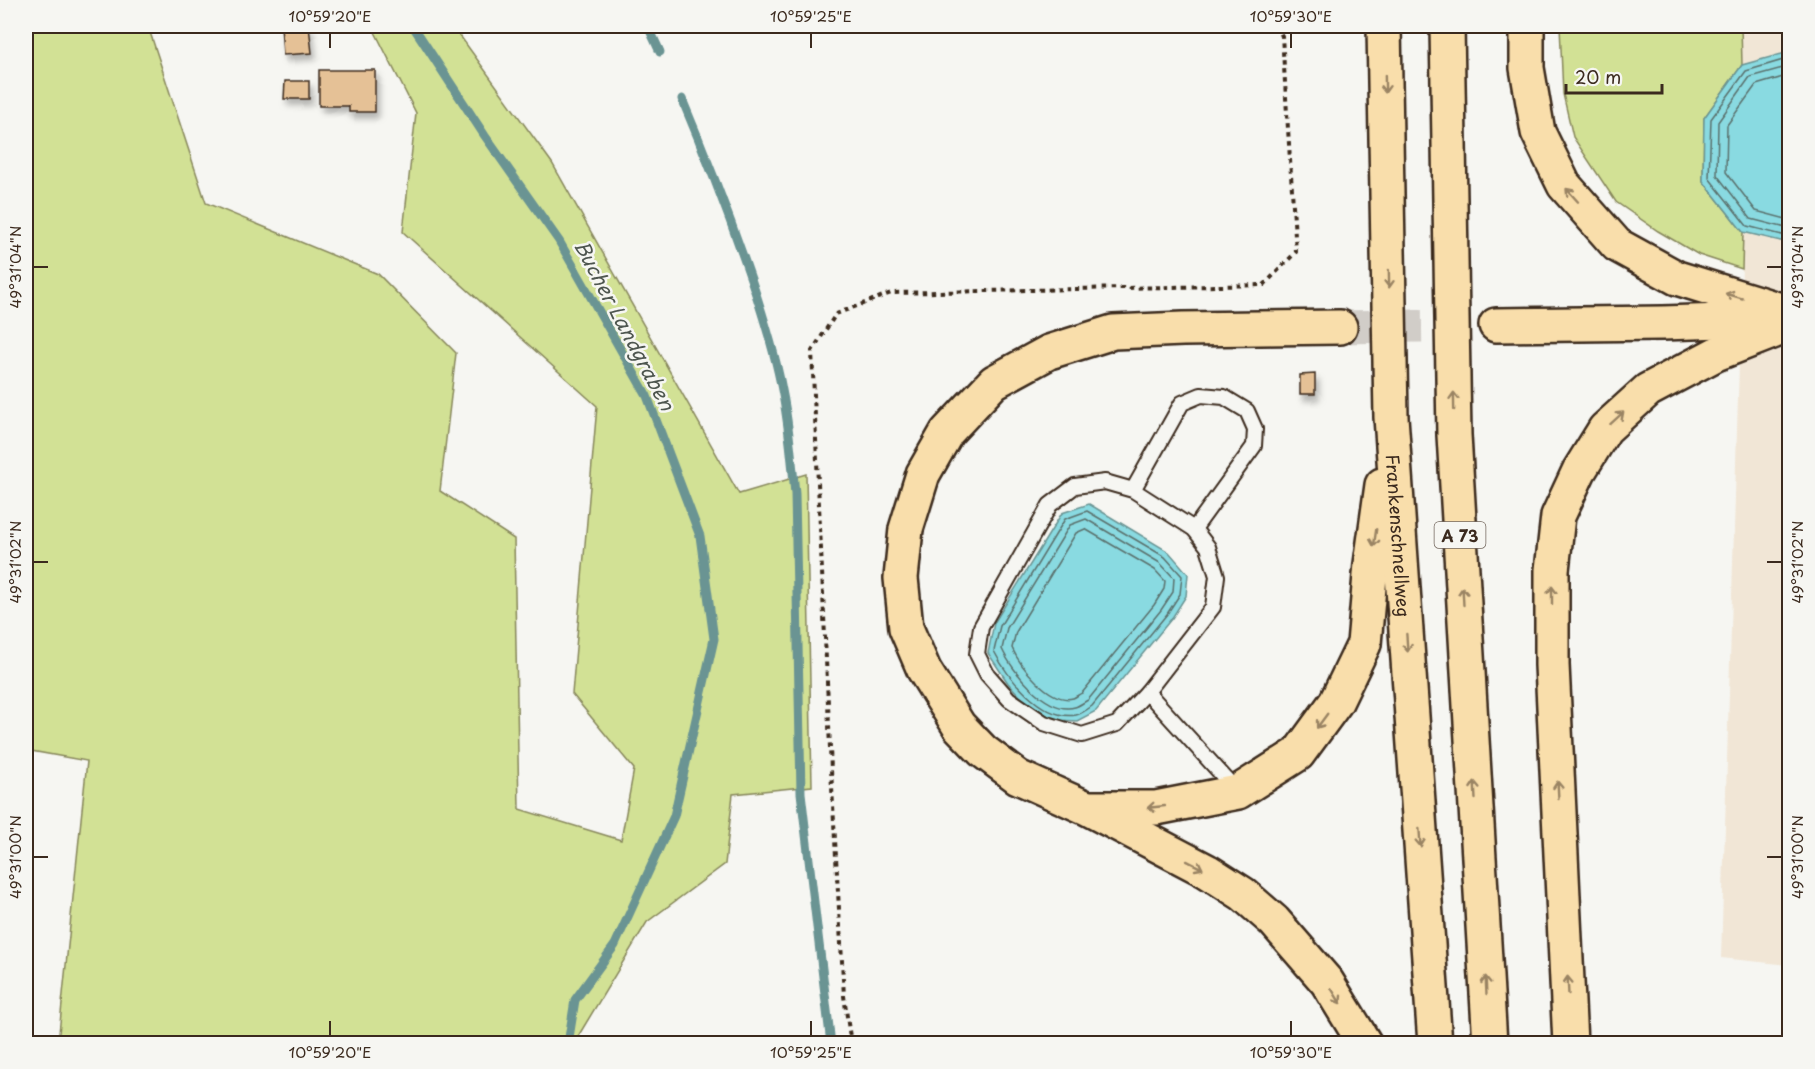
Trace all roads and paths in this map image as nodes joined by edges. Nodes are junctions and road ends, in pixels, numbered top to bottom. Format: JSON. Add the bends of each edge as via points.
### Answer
{"nodes":[{"id":1,"x":1277,"y":26,"type":"edge"},
{"id":2,"x":1384,"y":26,"type":"edge"},
{"id":3,"x":1448,"y":26,"type":"edge"},
{"id":4,"x":1527,"y":26,"type":"edge"},
{"id":5,"x":1790,"y":313,"type":"edge"},
{"id":6,"x":1790,"y":319,"type":"edge"},
{"id":7,"x":1496,"y":325,"type":"tunnel mouth"},
{"id":8,"x":1790,"y":325,"type":"edge"},
{"id":9,"x":1340,"y":327,"type":"tunnel mouth"},
{"id":10,"x":1391,"y":417,"type":"junction"},
{"id":11,"x":1133,"y":490,"type":"junction"},
{"id":12,"x":1194,"y":529,"type":"junction"},
{"id":13,"x":1147,"y":692,"type":"junction"},
{"id":14,"x":1238,"y":792,"type":"junction"},
{"id":15,"x":1088,"y":808,"type":"junction"},
{"id":16,"x":851,"y":1044,"type":"edge"},
{"id":17,"x":1365,"y":1044,"type":"edge"},
{"id":18,"x":1435,"y":1044,"type":"edge"},
{"id":19,"x":1490,"y":1044,"type":"edge"},
{"id":20,"x":1570,"y":1044,"type":"edge"}],
"edges":[{"from":1,"to":16,"type":"path","via":[[1282,36],[1296,252],[1264,285],[891,293],[836,314],[812,351],[831,770],[844,996]]},
{"from":2,"to":10,"type":"highway","name":"Frankenschnellweg","one_way":true},
{"from":19,"to":3,"type":"highway","number":"A 73","one_way":true,"via":[[1454,435]]},
{"from":5,"to":4,"type":"highway","one_way":true,"via":[[1677,278],[1617,245],[1564,185],[1538,132],[1527,68]]},
{"from":6,"to":7,"type":"highway"},
{"from":20,"to":8,"type":"highway","one_way":true,"via":[[1552,665],[1552,570],[1558,516],[1605,429],[1648,390],[1716,354]]},
{"from":9,"to":15,"type":"highway","via":[[1113,332],[1049,352],[994,382],[947,432],[923,474],[906,529],[901,578],[906,628],[924,670],[958,726],[983,751],[1018,777]]},
{"from":10,"to":14,"type":"highway","one_way":true,"via":[[1364,644],[1336,702],[1298,754]]},
{"from":10,"to":18,"type":"highway","name":"Frankenschnellweg","one_way":true},
{"from":11,"to":12,"type":"lane"},
{"from":11,"to":12,"type":"lane","via":[[1182,403],[1201,394],[1224,397],[1247,411],[1256,429],[1254,446]]},
{"from":11,"to":13,"type":"lane","via":[[1105,482],[1075,486],[1050,505],[981,627],[977,654],[987,674],[1009,699],[1044,723],[1082,735],[1117,724]]},
{"from":12,"to":13,"type":"lane","via":[[1208,547],[1217,576],[1213,607]]},
{"from":13,"to":14,"type":"lane"},
{"from":14,"to":15,"type":"highway","one_way":true,"via":[[1156,808]]},
{"from":15,"to":17,"type":"highway","one_way":true,"via":[[1243,894],[1274,921],[1327,982]]}]}
